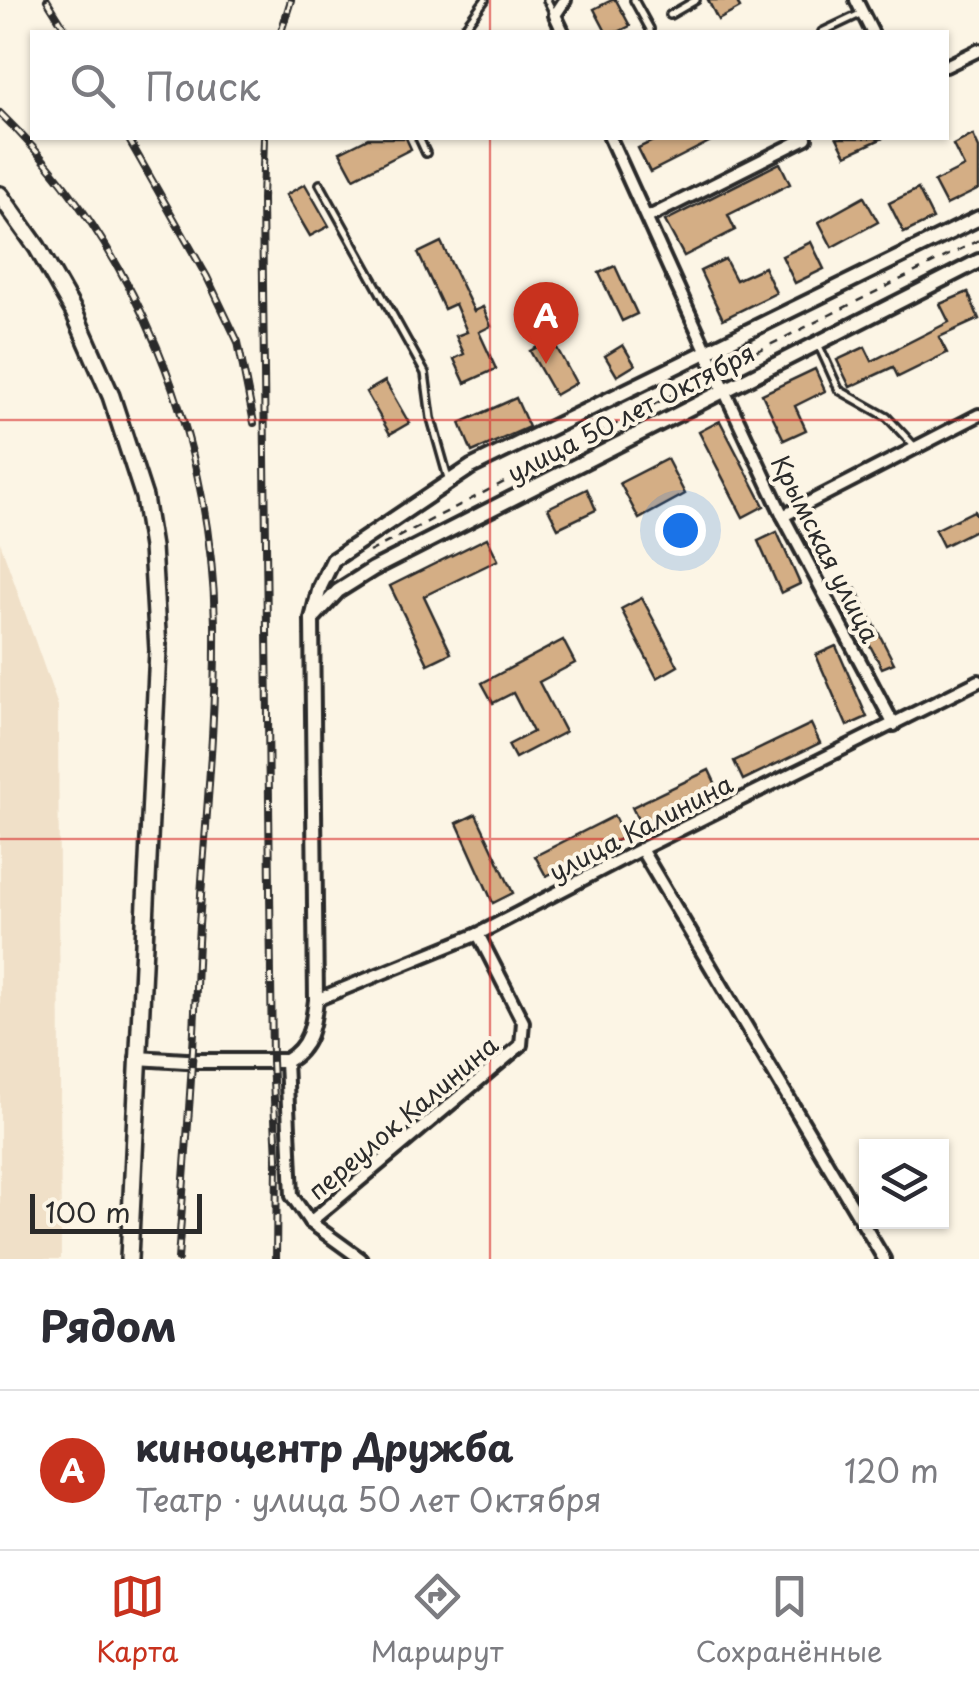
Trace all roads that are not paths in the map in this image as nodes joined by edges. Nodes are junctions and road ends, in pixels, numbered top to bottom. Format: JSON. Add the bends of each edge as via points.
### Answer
{"nodes":[{"id":1,"x":486,"y":0,"type":"edge"},
{"id":2,"x":547,"y":0,"type":"edge"},
{"id":3,"x":566,"y":0,"type":"edge"},
{"id":4,"x":634,"y":0,"type":"edge"},
{"id":5,"x":696,"y":0,"type":"edge"},
{"id":6,"x":856,"y":0,"type":"edge"},
{"id":7,"x":862,"y":13,"type":"junction"},
{"id":8,"x":554,"y":15,"type":"junction"},
{"id":9,"x":670,"y":15,"type":"dead end"},
{"id":10,"x":462,"y":30,"type":"edge"},
{"id":11,"x":562,"y":30,"type":"edge"},
{"id":12,"x":650,"y":30,"type":"edge"},
{"id":13,"x":826,"y":30,"type":"edge"},
{"id":14,"x":871,"y":30,"type":"edge"},
{"id":15,"x":979,"y":50,"type":"edge"},
{"id":16,"x":949,"y":65,"type":"edge"},
{"id":17,"x":420,"y":140,"type":"edge"},
{"id":18,"x":611,"y":140,"type":"edge"},
{"id":19,"x":802,"y":140,"type":"edge"},
{"id":20,"x":426,"y":153,"type":"dead end"},
{"id":21,"x":320,"y":184,"type":"dead end"},
{"id":22,"x":0,"y":195,"type":"edge"},
{"id":23,"x":646,"y":218,"type":"junction"},
{"id":24,"x":979,"y":218,"type":"edge"},
{"id":25,"x":979,"y":261,"type":"edge"},
{"id":26,"x":818,"y":344,"type":"junction"},
{"id":27,"x":707,"y":352,"type":"junction"},
{"id":28,"x":724,"y":390,"type":"junction"},
{"id":29,"x":979,"y":416,"type":"edge"},
{"id":30,"x":916,"y":448,"type":"junction"},
{"id":31,"x":448,"y":481,"type":"junction"},
{"id":32,"x":782,"y":516,"type":"junction"},
{"id":33,"x":312,"y":618,"type":"junction"},
{"id":34,"x":979,"y":681,"type":"edge"},
{"id":35,"x":894,"y":724,"type":"junction"},
{"id":36,"x":641,"y":849,"type":"junction"},
{"id":37,"x":478,"y":934,"type":"junction"},
{"id":38,"x":316,"y":1000,"type":"junction"},
{"id":39,"x":137,"y":1058,"type":"junction"},
{"id":40,"x":286,"y":1060,"type":"junction"},
{"id":41,"x":310,"y":1222,"type":"junction"},
{"id":42,"x":129,"y":1259,"type":"edge"},
{"id":43,"x":360,"y":1259,"type":"edge"},
{"id":44,"x":884,"y":1259,"type":"edge"}],
"edges":[{"from":1,"to":10,"type":"lane"},
{"from":2,"to":8,"type":"lane"},
{"from":3,"to":8,"type":"street"},
{"from":4,"to":12,"type":"lane"},
{"from":5,"to":9,"type":"lane"},
{"from":6,"to":7,"type":"street"},
{"from":7,"to":13,"type":"lane"},
{"from":7,"to":14,"type":"street"},
{"from":8,"to":11,"type":"street"},
{"from":15,"to":16,"type":"street"},
{"from":17,"to":20,"type":"lane"},
{"from":18,"to":23,"type":"street"},
{"from":19,"to":23,"type":"street"},
{"from":21,"to":31,"type":"lane","via":[[424,373]]},
{"from":22,"to":39,"type":"main road","via":[[74,312],[111,396],[144,497],[152,547],[158,650]]},
{"from":23,"to":27,"type":"street"},
{"from":24,"to":27,"type":"street","name":"улица 50 лет Октября"},
{"from":25,"to":26,"type":"street","name":"улица 50 лет Октября"},
{"from":26,"to":28,"type":"street","name":"улица 50 лет Октября"},
{"from":26,"to":30,"type":"lane","via":[[839,390],[887,417]]},
{"from":27,"to":28,"type":"street"},
{"from":27,"to":31,"type":"street","name":"улица 50 лет Октября"},
{"from":28,"to":32,"type":"street","name":"Крымская улица"},
{"from":28,"to":33,"type":"street","name":"улица 50 лет Октября","via":[[373,569]]},
{"from":29,"to":30,"type":"street"},
{"from":30,"to":32,"type":"street"},
{"from":31,"to":33,"type":"street","name":"улица 50 лет Октября","via":[[333,560]]},
{"from":32,"to":35,"type":"street","name":"Крымская улица"},
{"from":33,"to":38,"type":"street"},
{"from":34,"to":35,"type":"street","name":"улица Калинина"},
{"from":35,"to":36,"type":"street","name":"улица Калинина"},
{"from":36,"to":37,"type":"street","name":"улица Калинина"},
{"from":36,"to":44,"type":"street"},
{"from":37,"to":38,"type":"street","name":"улица Калинина"},
{"from":37,"to":41,"type":"street","name":"переулок Калинина","via":[[523,1022],[521,1045]]},
{"from":38,"to":40,"type":"street","via":[[307,1042]]},
{"from":39,"to":40,"type":"street"},
{"from":39,"to":42,"type":"main road"},
{"from":40,"to":41,"type":"street","via":[[292,1196]]},
{"from":41,"to":43,"type":"street"}]}
